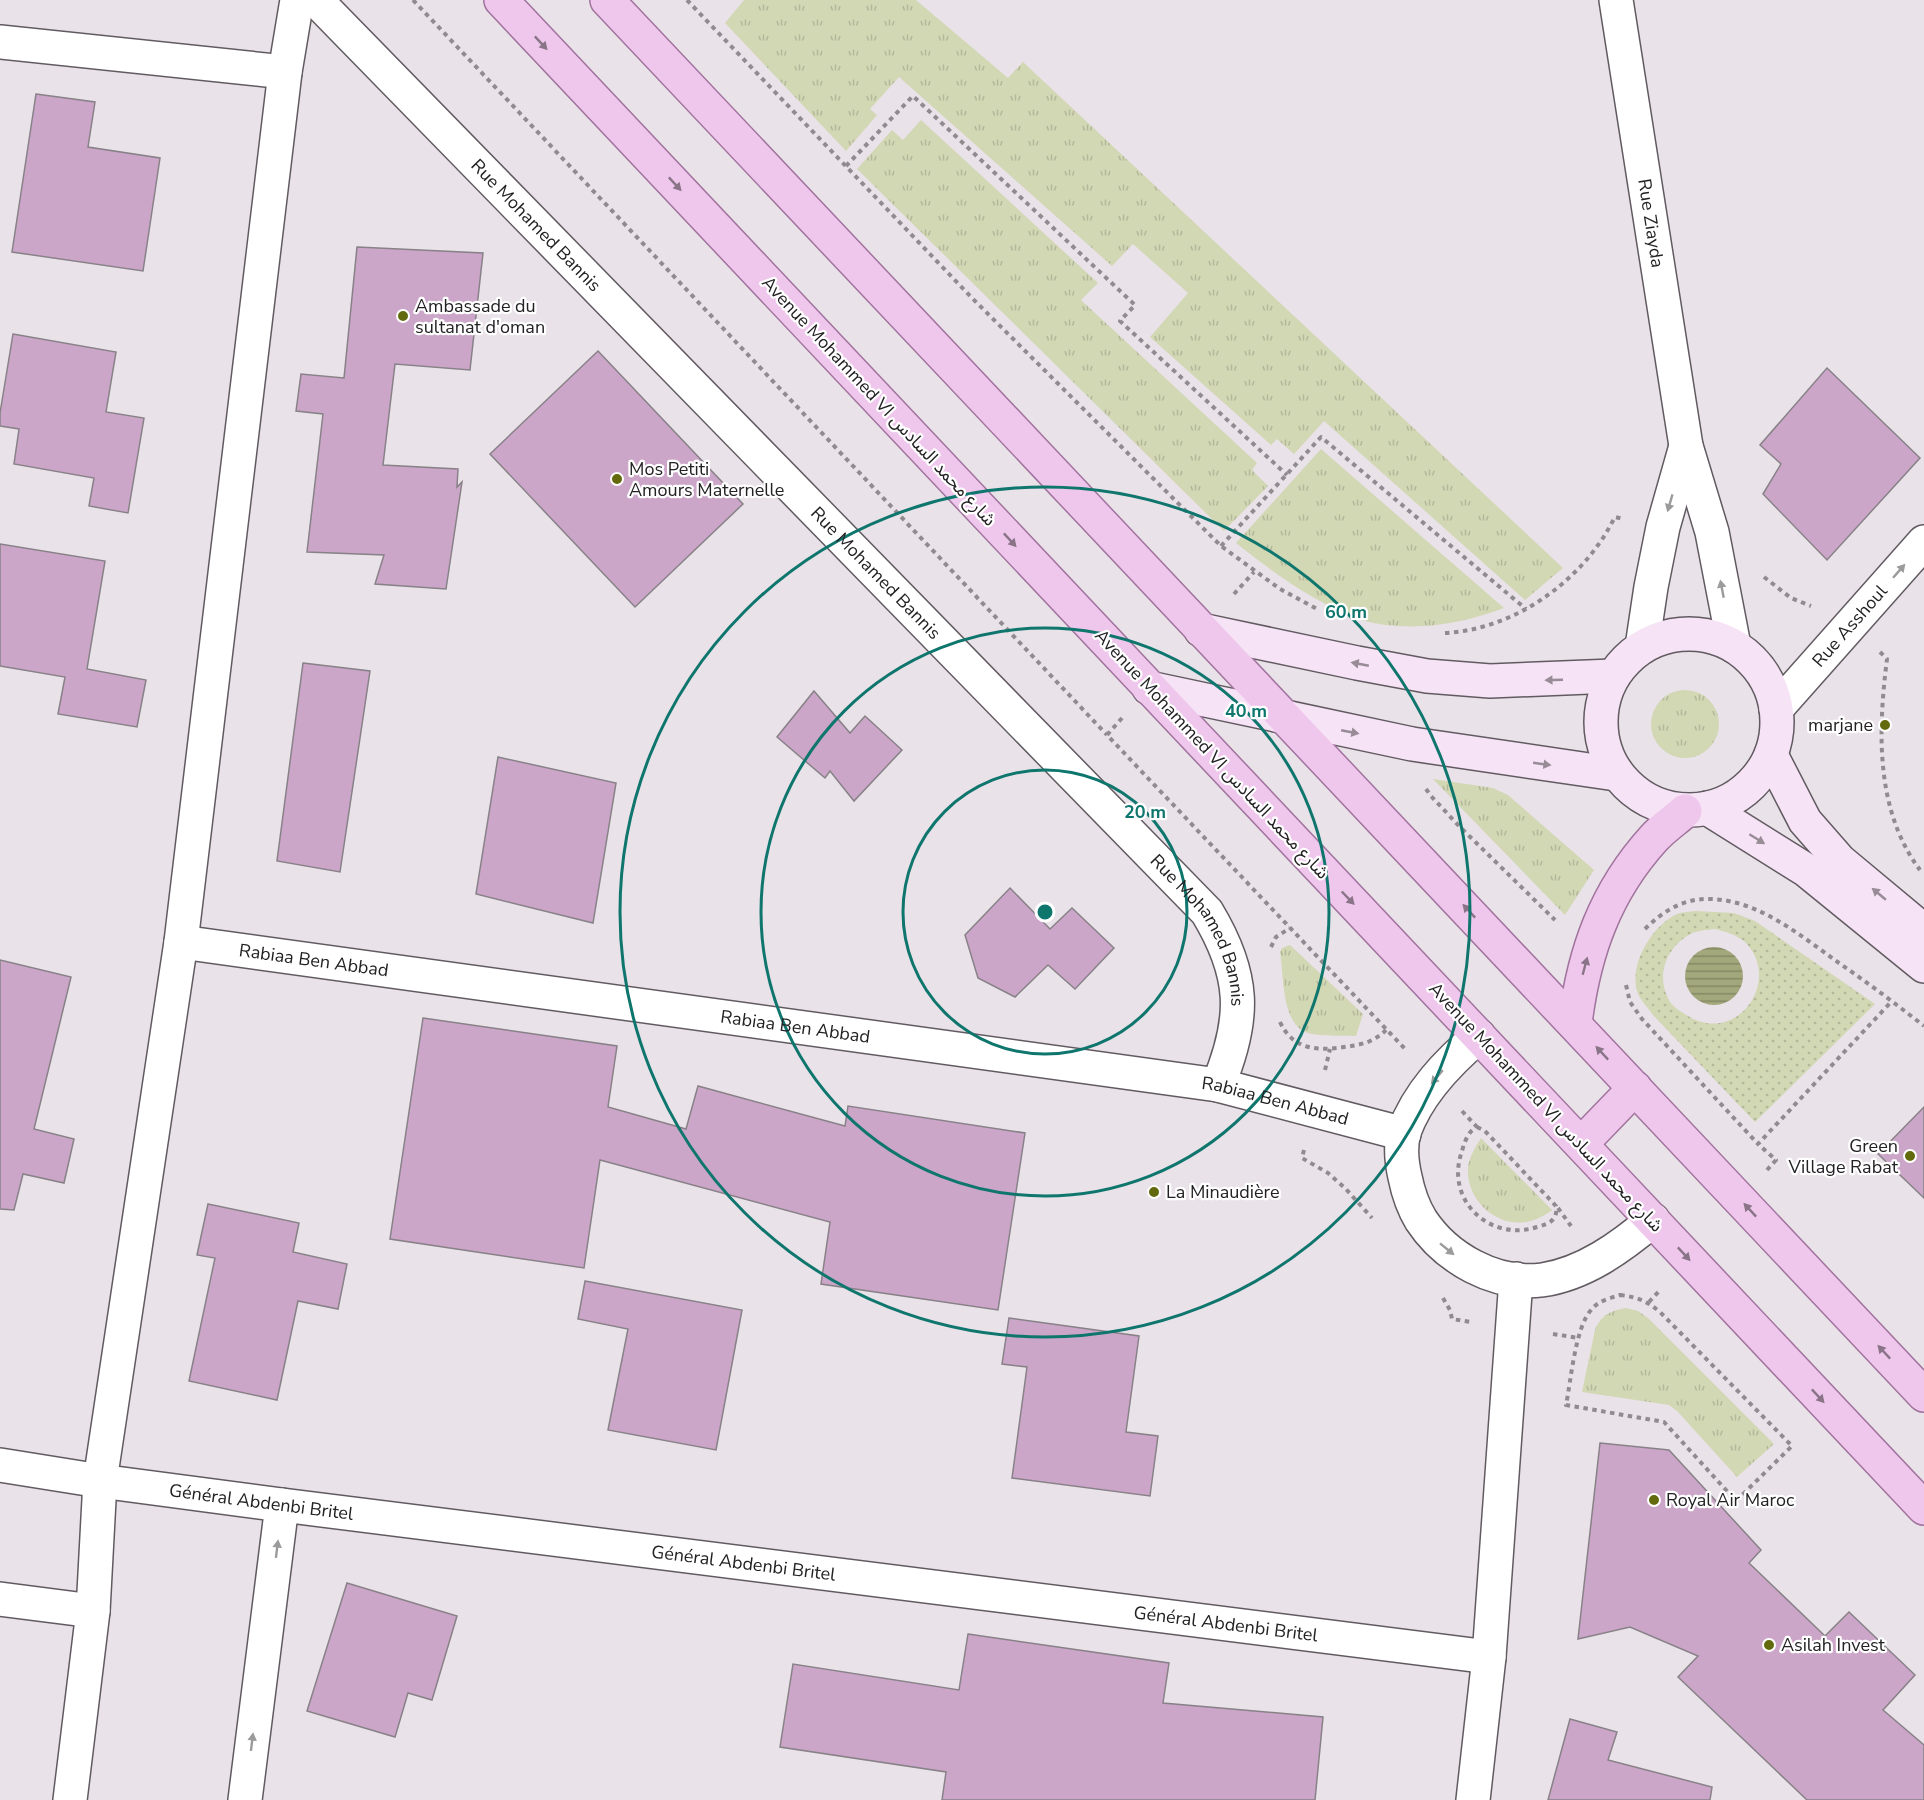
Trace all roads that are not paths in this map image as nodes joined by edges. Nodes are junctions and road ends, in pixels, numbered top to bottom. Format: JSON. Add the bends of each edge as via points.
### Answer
{"nodes":[{"id":1,"x":297,"y":0,"type":"edge"},
{"id":2,"x":316,"y":0,"type":"edge"},
{"id":3,"x":501,"y":0,"type":"edge"},
{"id":4,"x":607,"y":0,"type":"edge"},
{"id":5,"x":1616,"y":0,"type":"edge"},
{"id":6,"x":0,"y":42,"type":"edge"},
{"id":7,"x":285,"y":72,"type":"junction"},
{"id":8,"x":1686,"y":446,"type":"junction"},
{"id":9,"x":1924,"y":542,"type":"edge"},
{"id":10,"x":1201,"y":630,"type":"junction"},
{"id":11,"x":1734,"y":646,"type":"junction"},
{"id":12,"x":1642,"y":647,"type":"junction"},
{"id":13,"x":1612,"y":676,"type":"junction"},
{"id":14,"x":1149,"y":688,"type":"junction"},
{"id":15,"x":1776,"y":709,"type":"junction"},
{"id":16,"x":1287,"y":719,"type":"junction"},
{"id":17,"x":1771,"y":755,"type":"junction"},
{"id":18,"x":1616,"y":774,"type":"junction"},
{"id":19,"x":1696,"y":810,"type":"junction"},
{"id":20,"x":1924,"y":931,"type":"edge"},
{"id":21,"x":181,"y":942,"type":"junction"},
{"id":22,"x":1924,"y":966,"type":"edge"},
{"id":23,"x":1575,"y":1023,"type":"junction"},
{"id":24,"x":1479,"y":1036,"type":"junction"},
{"id":25,"x":1218,"y":1085,"type":"junction"},
{"id":26,"x":1635,"y":1088,"type":"junction"},
{"id":27,"x":1404,"y":1134,"type":"junction"},
{"id":28,"x":1581,"y":1144,"type":"junction"},
{"id":29,"x":1653,"y":1220,"type":"junction"},
{"id":30,"x":1516,"y":1279,"type":"junction"},
{"id":31,"x":1924,"y":1395,"type":"edge"},
{"id":32,"x":0,"y":1465,"type":"edge"},
{"id":33,"x":100,"y":1481,"type":"junction"},
{"id":34,"x":282,"y":1505,"type":"junction"},
{"id":35,"x":1924,"y":1508,"type":"edge"},
{"id":36,"x":0,"y":1599,"type":"edge"},
{"id":37,"x":93,"y":1611,"type":"junction"},
{"id":38,"x":1489,"y":1656,"type":"junction"},
{"id":39,"x":70,"y":1800,"type":"edge"},
{"id":40,"x":245,"y":1800,"type":"edge"},
{"id":41,"x":1473,"y":1800,"type":"edge"}],
"edges":[{"from":1,"to":7,"type":"street"},
{"from":2,"to":25,"type":"street","name":"Rue Mohamed Bannis","via":[[1207,912],[1223,939],[1238,998],[1236,1028]]},
{"from":3,"to":14,"type":"main road","name":"Avenue Mohammed VI شارع محمد السادس","one_way":true},
{"from":4,"to":10,"type":"main road"},
{"from":5,"to":8,"type":"street","name":"Rue Ziayda"},
{"from":6,"to":7,"type":"street"},
{"from":7,"to":21,"type":"street"},
{"from":11,"to":8,"type":"street","name":"Rue Ziayda","one_way":true,"via":[[1712,532]]},
{"from":8,"to":12,"type":"street","name":"Rue Ziayda","one_way":true,"via":[[1663,527]]},
{"from":15,"to":9,"type":"street","name":"Rue Asshoul","one_way":true},
{"from":13,"to":10,"type":"main road","one_way":true,"via":[[1490,681],[1427,676]]},
{"from":10,"to":16,"type":"main road"},
{"from":11,"to":12,"type":"main road","via":[[1704,635],[1671,635]]},
{"from":11,"to":15,"type":"main road","via":[[1754,662],[1769,684]]},
{"from":12,"to":13,"type":"main road"},
{"from":13,"to":18,"type":"main road","via":[[1601,708],[1602,743]]},
{"from":14,"to":16,"type":"main road"},
{"from":14,"to":24,"type":"main road","name":"Avenue Mohammed VI شارع محمد السادس","one_way":true},
{"from":15,"to":17,"type":"main road","via":[[1777,732]]},
{"from":16,"to":18,"type":"main road","one_way":true,"via":[[1412,744]]},
{"from":23,"to":16,"type":"main road","one_way":true},
{"from":17,"to":19,"type":"main road","via":[[1746,790],[1727,802]]},
{"from":20,"to":17,"type":"main road","one_way":true,"via":[[1840,861],[1805,820]]},
{"from":18,"to":19,"type":"main road","via":[[1635,793],[1659,806]]},
{"from":19,"to":22,"type":"main road","one_way":true,"via":[[1806,870]]},
{"from":23,"to":19,"type":"main road","one_way":true,"via":[[1580,984],[1607,906],[1654,837]]},
{"from":21,"to":25,"type":"street","name":"Rabiaa Ben Abbad"},
{"from":21,"to":33,"type":"street"},
{"from":26,"to":23,"type":"main road","one_way":true},
{"from":24,"to":27,"type":"street","one_way":true,"via":[[1434,1080],[1416,1106]]},
{"from":24,"to":28,"type":"main road","name":"Avenue Mohammed VI شارع محمد السادس"},
{"from":25,"to":27,"type":"street","name":"Rabiaa Ben Abbad"},
{"from":26,"to":28,"type":"main road"},
{"from":31,"to":26,"type":"main road","one_way":true},
{"from":27,"to":30,"type":"street","one_way":true,"via":[[1402,1164],[1408,1192],[1420,1219],[1438,1242],[1461,1260],[1488,1273]]},
{"from":28,"to":29,"type":"main road","name":"Avenue Mohammed VI شارع محمد السادس"},
{"from":29,"to":30,"type":"street","via":[[1596,1261],[1542,1280]]},
{"from":29,"to":35,"type":"main road","name":"Avenue Mohammed VI شارع محمد السادس","one_way":true},
{"from":30,"to":38,"type":"street"},
{"from":32,"to":33,"type":"street","name":"Général Abdenbi Britel"},
{"from":33,"to":34,"type":"street","name":"Général Abdenbi Britel"},
{"from":33,"to":37,"type":"street"},
{"from":34,"to":38,"type":"street","name":"Général Abdenbi Britel"},
{"from":40,"to":34,"type":"street","one_way":true},
{"from":36,"to":37,"type":"street"},
{"from":37,"to":39,"type":"street"},
{"from":38,"to":41,"type":"street"}]}
